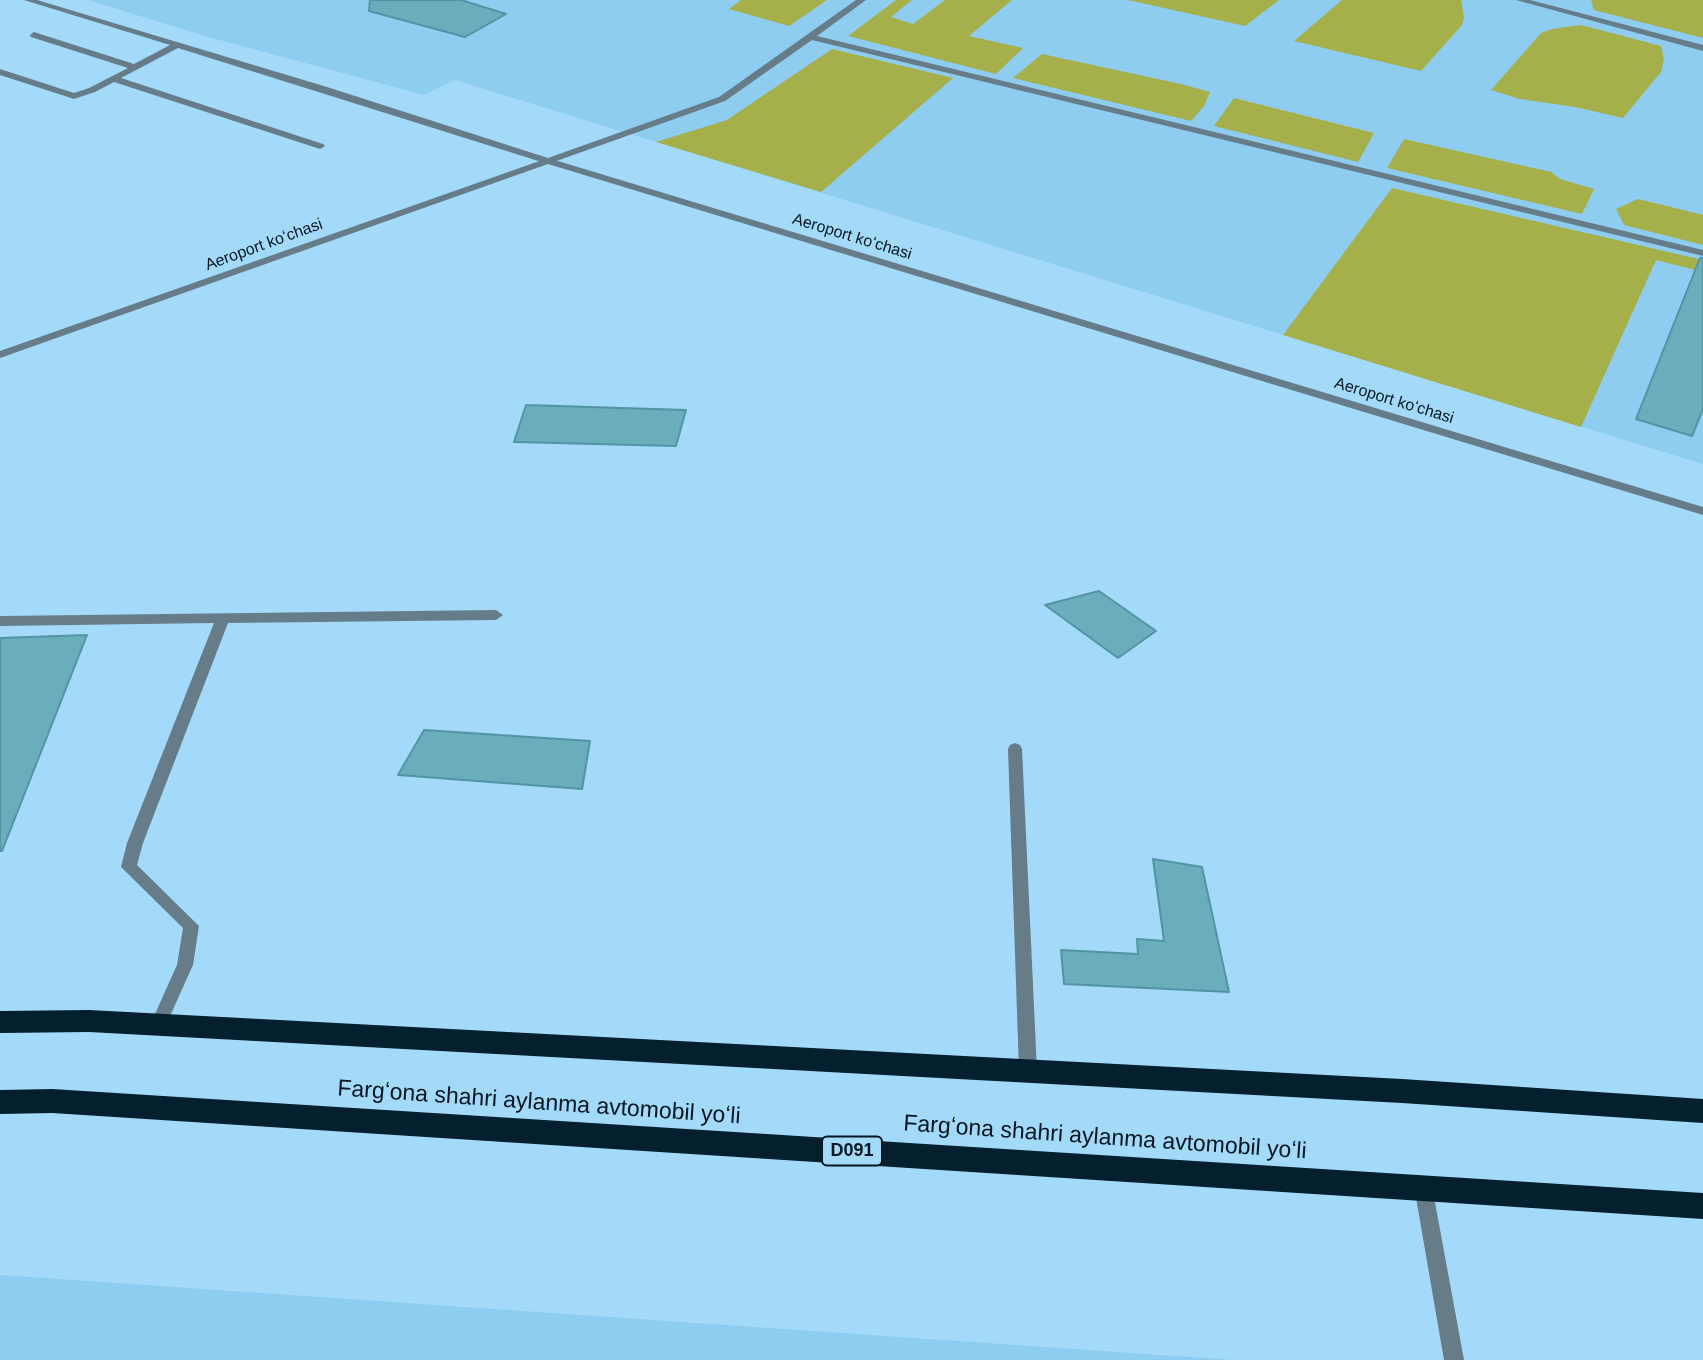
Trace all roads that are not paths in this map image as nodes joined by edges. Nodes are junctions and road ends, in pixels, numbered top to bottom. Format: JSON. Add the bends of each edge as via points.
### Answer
{"nodes":[{"id":1,"x":29,"y":0,"type":"edge"},
{"id":2,"x":862,"y":0,"type":"edge"},
{"id":3,"x":1520,"y":0,"type":"edge"},
{"id":4,"x":34,"y":35,"type":"dead end"},
{"id":5,"x":811,"y":37,"type":"junction"},
{"id":6,"x":177,"y":45,"type":"junction"},
{"id":7,"x":1703,"y":48,"type":"edge"},
{"id":8,"x":135,"y":67,"type":"junction"},
{"id":9,"x":0,"y":72,"type":"edge"},
{"id":10,"x":113,"y":79,"type":"junction"},
{"id":11,"x":320,"y":146,"type":"dead end"},
{"id":12,"x":548,"y":161,"type":"junction"},
{"id":13,"x":1703,"y":253,"type":"edge"},
{"id":14,"x":0,"y":355,"type":"edge"},
{"id":15,"x":1703,"y":511,"type":"edge"},
{"id":16,"x":496,"y":615,"type":"dead end"},
{"id":17,"x":223,"y":618,"type":"junction"},
{"id":18,"x":0,"y":621,"type":"edge"},
{"id":19,"x":1016,"y":749,"type":"dead end"},
{"id":20,"x":0,"y":1022,"type":"edge"},
{"id":21,"x":158,"y":1025,"type":"junction"},
{"id":22,"x":1028,"y":1071,"type":"junction"},
{"id":23,"x":0,"y":1102,"type":"edge"},
{"id":24,"x":1703,"y":1111,"type":"edge"},
{"id":25,"x":1423,"y":1186,"type":"junction"},
{"id":26,"x":1703,"y":1206,"type":"edge"},
{"id":27,"x":1454,"y":1360,"type":"edge"}],
"edges":[{"from":1,"to":6,"type":"street"},
{"from":2,"to":5,"type":"street"},
{"from":3,"to":7,"type":"street"},
{"from":4,"to":8,"type":"street"},
{"from":5,"to":12,"type":"street","via":[[722,99]]},
{"from":5,"to":13,"type":"street"},
{"from":6,"to":8,"type":"street"},
{"from":6,"to":12,"type":"street"},
{"from":8,"to":10,"type":"street"},
{"from":9,"to":10,"type":"street","via":[[74,96]]},
{"from":10,"to":11,"type":"street"},
{"from":12,"to":14,"type":"street","name":"Aeroport koʻchasi"},
{"from":12,"to":15,"type":"street","name":"Aeroport koʻchasi"},
{"from":16,"to":17,"type":"street"},
{"from":17,"to":18,"type":"street"},
{"from":17,"to":21,"type":"street","via":[[129,867],[191,926],[185,965]]},
{"from":19,"to":22,"type":"street"},
{"from":20,"to":21,"type":"highway"},
{"from":21,"to":22,"type":"highway"},
{"from":22,"to":24,"type":"highway"},
{"from":23,"to":25,"type":"highway","name":"Fargʻona shahri aylanma avtomobil yoʻli","number":"D091","via":[[52,1101]]},
{"from":25,"to":26,"type":"highway","name":"Fargʻona shahri aylanma avtomobil yoʻli","number":"D091"},
{"from":25,"to":27,"type":"street"}]}
